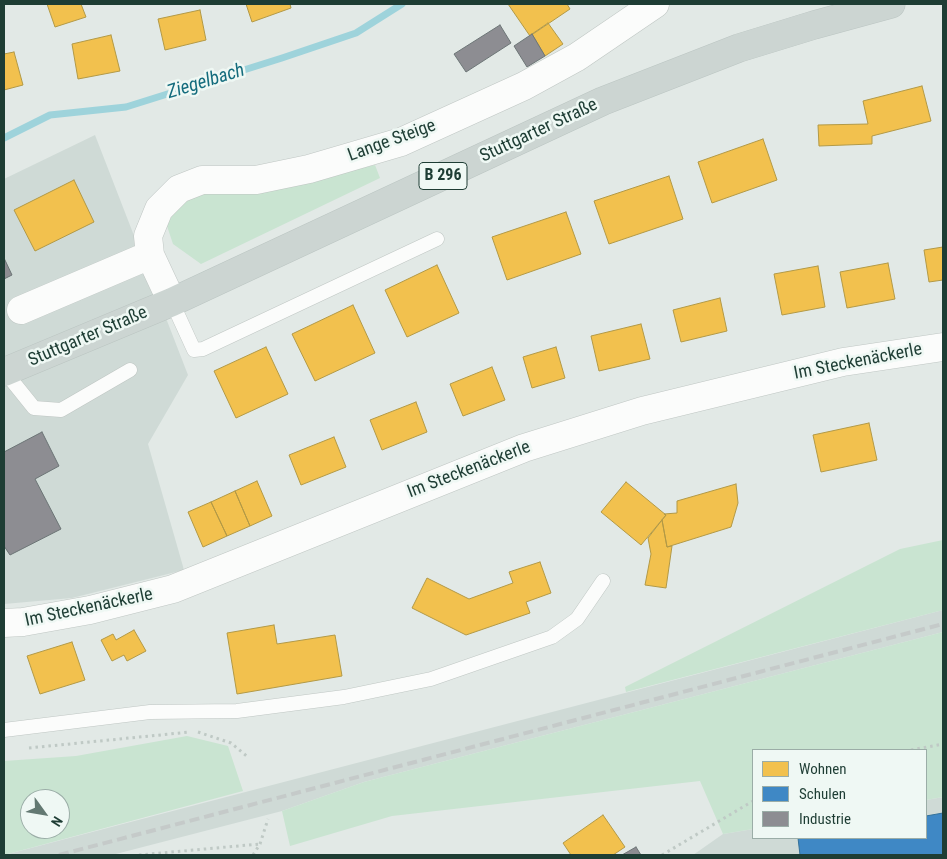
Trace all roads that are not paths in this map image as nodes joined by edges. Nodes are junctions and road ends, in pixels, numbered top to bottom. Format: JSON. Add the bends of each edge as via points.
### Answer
{"nodes":[{"id":1,"x":655,"y":4,"type":"edge"},
{"id":2,"x":892,"y":4,"type":"edge"},
{"id":3,"x":438,"y":239,"type":"dead end"},
{"id":4,"x":150,"y":255,"type":"junction"},
{"id":5,"x":172,"y":302,"type":"junction"},
{"id":6,"x":12,"y":309,"type":"edge"},
{"id":7,"x":943,"y":347,"type":"edge"},
{"id":8,"x":130,"y":370,"type":"dead end"},
{"id":9,"x":4,"y":372,"type":"edge"},
{"id":10,"x":603,"y":581,"type":"dead end"},
{"id":11,"x":4,"y":623,"type":"edge"},
{"id":12,"x":4,"y":730,"type":"edge"}],
"edges":[{"from":1,"to":4,"type":"street","name":"Lange Steige","via":[[577,57],[524,86],[401,142],[310,169],[256,180],[202,180],[179,189],[158,209],[148,236]]},
{"from":2,"to":5,"type":"main road","name":"Stuttgarter Straße","number":"B 296","via":[[739,48],[603,101]]},
{"from":3,"to":5,"type":"lane","via":[[203,349],[194,350]]},
{"from":4,"to":5,"type":"street"},
{"from":4,"to":6,"type":"street"},
{"from":5,"to":9,"type":"main road","name":"Stuttgarter Straße","number":"B 296"},
{"from":7,"to":11,"type":"street","name":"Im Steckenäckerle","via":[[843,362],[642,411],[524,448],[173,589],[90,610]]},
{"from":8,"to":9,"type":"lane","via":[[61,410],[34,408]]},
{"from":10,"to":12,"type":"lane","via":[[577,620],[552,637],[431,679],[344,697],[237,711],[150,712]]}]}
